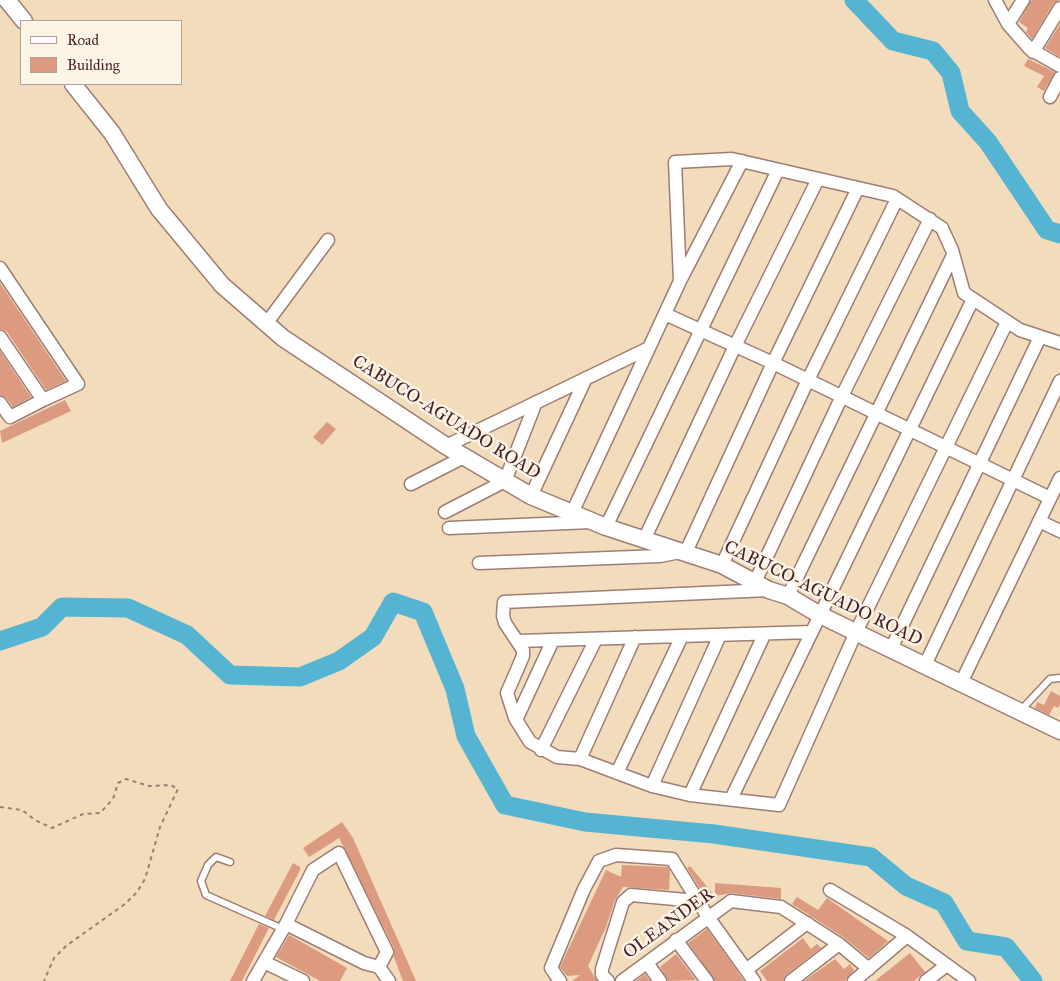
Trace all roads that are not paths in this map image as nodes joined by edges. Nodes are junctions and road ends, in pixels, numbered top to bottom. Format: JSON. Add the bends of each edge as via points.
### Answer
{"nodes":[{"id":1,"x":7,"y":0,"type":"edge"},
{"id":2,"x":995,"y":0,"type":"edge"},
{"id":3,"x":1023,"y":0,"type":"edge"},
{"id":4,"x":1060,"y":8,"type":"edge"},
{"id":5,"x":23,"y":20,"type":"edge"},
{"id":6,"x":1008,"y":24,"type":"junction"},
{"id":7,"x":1033,"y":52,"type":"junction"},
{"id":8,"x":1060,"y":66,"type":"edge"},
{"id":9,"x":1060,"y":78,"type":"edge"},
{"id":10,"x":74,"y":85,"type":"edge"},
{"id":11,"x":1050,"y":97,"type":"dead end"},
{"id":12,"x":742,"y":161,"type":"junction"},
{"id":13,"x":778,"y":170,"type":"junction"},
{"id":14,"x":818,"y":179,"type":"junction"},
{"id":15,"x":858,"y":188,"type":"junction"},
{"id":16,"x":897,"y":198,"type":"junction"},
{"id":17,"x":930,"y":219,"type":"junction"},
{"id":18,"x":328,"y":240,"type":"dead end"},
{"id":19,"x":954,"y":255,"type":"junction"},
{"id":20,"x":0,"y":268,"type":"edge"},
{"id":21,"x":680,"y":281,"type":"junction"},
{"id":22,"x":973,"y":299,"type":"junction"},
{"id":23,"x":665,"y":314,"type":"junction"},
{"id":24,"x":1007,"y":322,"type":"junction"},
{"id":25,"x":266,"y":324,"type":"junction"},
{"id":26,"x":701,"y":330,"type":"junction"},
{"id":27,"x":0,"y":337,"type":"edge"},
{"id":28,"x":1040,"y":337,"type":"junction"},
{"id":29,"x":1060,"y":343,"type":"edge"},
{"id":30,"x":736,"y":346,"type":"junction"},
{"id":31,"x":649,"y":348,"type":"junction"},
{"id":32,"x":773,"y":363,"type":"junction"},
{"id":33,"x":586,"y":378,"type":"junction"},
{"id":34,"x":808,"y":380,"type":"junction"},
{"id":35,"x":1060,"y":381,"type":"edge"},
{"id":36,"x":842,"y":396,"type":"junction"},
{"id":37,"x":43,"y":400,"type":"junction"},
{"id":38,"x":536,"y":402,"type":"junction"},
{"id":39,"x":0,"y":403,"type":"edge"},
{"id":40,"x":877,"y":413,"type":"junction"},
{"id":41,"x":5,"y":420,"type":"edge"},
{"id":42,"x":909,"y":428,"type":"junction"},
{"id":43,"x":446,"y":446,"type":"junction"},
{"id":44,"x":945,"y":446,"type":"junction"},
{"id":45,"x":464,"y":457,"type":"junction"},
{"id":46,"x":980,"y":463,"type":"junction"},
{"id":47,"x":1013,"y":480,"type":"junction"},
{"id":48,"x":505,"y":481,"type":"junction"},
{"id":49,"x":1059,"y":482,"type":"edge"},
{"id":50,"x":411,"y":484,"type":"dead end"},
{"id":51,"x":531,"y":496,"type":"junction"},
{"id":52,"x":1050,"y":498,"type":"junction"},
{"id":53,"x":445,"y":512,"type":"dead end"},
{"id":54,"x":572,"y":513,"type":"junction"},
{"id":55,"x":1039,"y":521,"type":"junction"},
{"id":56,"x":600,"y":525,"type":"junction"},
{"id":57,"x":449,"y":528,"type":"dead end"},
{"id":58,"x":1060,"y":531,"type":"edge"},
{"id":59,"x":644,"y":540,"type":"junction"},
{"id":60,"x":682,"y":553,"type":"junction"},
{"id":61,"x":479,"y":563,"type":"dead end"},
{"id":62,"x":722,"y":564,"type":"junction"},
{"id":63,"x":762,"y":586,"type":"junction"},
{"id":64,"x":788,"y":596,"type":"junction"},
{"id":65,"x":820,"y":615,"type":"junction"},
{"id":66,"x":812,"y":632,"type":"junction"},
{"id":67,"x":856,"y":632,"type":"junction"},
{"id":68,"x":720,"y":635,"type":"junction"},
{"id":69,"x":764,"y":635,"type":"junction"},
{"id":70,"x":682,"y":636,"type":"junction"},
{"id":71,"x":635,"y":637,"type":"junction"},
{"id":72,"x":596,"y":638,"type":"junction"},
{"id":73,"x":553,"y":640,"type":"junction"},
{"id":74,"x":518,"y":641,"type":"junction"},
{"id":75,"x":891,"y":649,"type":"junction"},
{"id":76,"x":925,"y":665,"type":"junction"},
{"id":77,"x":1060,"y":678,"type":"edge"},
{"id":78,"x":961,"y":682,"type":"junction"},
{"id":79,"x":1020,"y":711,"type":"junction"},
{"id":80,"x":516,"y":720,"type":"junction"},
{"id":81,"x":1060,"y":731,"type":"edge"},
{"id":82,"x":541,"y":750,"type":"junction"},
{"id":83,"x":580,"y":759,"type":"junction"},
{"id":84,"x":616,"y":773,"type":"junction"},
{"id":85,"x":652,"y":786,"type":"junction"},
{"id":86,"x":690,"y":795,"type":"junction"},
{"id":87,"x":731,"y":799,"type":"junction"},
{"id":88,"x":230,"y":862,"type":"dead end"},
{"id":89,"x":830,"y":890,"type":"dead end"},
{"id":90,"x":697,"y":901,"type":"junction"},
{"id":91,"x":708,"y":917,"type":"junction"},
{"id":92,"x":807,"y":923,"type":"junction"},
{"id":93,"x":285,"y":926,"type":"junction"},
{"id":94,"x":907,"y":936,"type":"junction"},
{"id":95,"x":676,"y":940,"type":"junction"},
{"id":96,"x":839,"y":944,"type":"junction"},
{"id":97,"x":264,"y":962,"type":"junction"},
{"id":98,"x":646,"y":962,"type":"junction"},
{"id":99,"x":947,"y":965,"type":"junction"},
{"id":100,"x":379,"y":967,"type":"junction"},
{"id":101,"x":868,"y":969,"type":"junction"},
{"id":102,"x":746,"y":970,"type":"junction"},
{"id":103,"x":301,"y":980,"type":"edge"},
{"id":104,"x":253,"y":981,"type":"edge"},
{"id":105,"x":389,"y":981,"type":"edge"},
{"id":106,"x":560,"y":981,"type":"edge"},
{"id":107,"x":608,"y":981,"type":"edge"},
{"id":108,"x":622,"y":981,"type":"edge"},
{"id":109,"x":660,"y":981,"type":"edge"},
{"id":110,"x":707,"y":981,"type":"edge"},
{"id":111,"x":754,"y":981,"type":"edge"},
{"id":112,"x":791,"y":981,"type":"edge"},
{"id":113,"x":854,"y":981,"type":"edge"},
{"id":114,"x":926,"y":981,"type":"edge"},
{"id":115,"x":969,"y":981,"type":"edge"}],
"edges":[{"from":1,"to":5,"type":"street"},
{"from":2,"to":6,"type":"street"},
{"from":3,"to":6,"type":"street"},
{"from":4,"to":7,"type":"street"},
{"from":6,"to":7,"type":"street"},
{"from":7,"to":8,"type":"street"},
{"from":9,"to":11,"type":"street"},
{"from":10,"to":25,"type":"street","name":"CABUCO-AGUADO ROAD","via":[[112,133],[159,209],[222,285]]},
{"from":12,"to":13,"type":"street"},
{"from":12,"to":21,"type":"street"},
{"from":12,"to":21,"type":"street","via":[[675,162]]},
{"from":13,"to":14,"type":"street"},
{"from":13,"to":26,"type":"street"},
{"from":14,"to":15,"type":"street"},
{"from":14,"to":30,"type":"street"},
{"from":15,"to":16,"type":"street"},
{"from":15,"to":32,"type":"street"},
{"from":16,"to":17,"type":"street"},
{"from":16,"to":34,"type":"street"},
{"from":17,"to":19,"type":"street","via":[[942,228]]},
{"from":17,"to":36,"type":"street"},
{"from":18,"to":25,"type":"street"},
{"from":19,"to":22,"type":"street","via":[[964,293]]},
{"from":19,"to":40,"type":"street"},
{"from":20,"to":37,"type":"street","via":[[78,384]]},
{"from":21,"to":23,"type":"street"},
{"from":22,"to":24,"type":"street"},
{"from":22,"to":42,"type":"street"},
{"from":23,"to":26,"type":"street"},
{"from":23,"to":31,"type":"street"},
{"from":24,"to":28,"type":"street"},
{"from":24,"to":44,"type":"street"},
{"from":25,"to":43,"type":"street","name":"CABUCO-AGUADO ROAD"},
{"from":26,"to":30,"type":"street"},
{"from":26,"to":56,"type":"street"},
{"from":27,"to":37,"type":"street"},
{"from":28,"to":29,"type":"street"},
{"from":28,"to":46,"type":"street"},
{"from":30,"to":32,"type":"street"},
{"from":30,"to":59,"type":"street"},
{"from":31,"to":33,"type":"street"},
{"from":31,"to":54,"type":"street"},
{"from":32,"to":34,"type":"street"},
{"from":32,"to":60,"type":"street"},
{"from":33,"to":38,"type":"street"},
{"from":33,"to":51,"type":"street"},
{"from":34,"to":36,"type":"street"},
{"from":34,"to":62,"type":"street"},
{"from":35,"to":47,"type":"street"},
{"from":36,"to":40,"type":"street"},
{"from":36,"to":63,"type":"street"},
{"from":37,"to":41,"type":"street"},
{"from":38,"to":43,"type":"street"},
{"from":38,"to":48,"type":"street"},
{"from":39,"to":41,"type":"street"},
{"from":40,"to":42,"type":"street"},
{"from":40,"to":64,"type":"street"},
{"from":42,"to":44,"type":"street"},
{"from":42,"to":65,"type":"street"},
{"from":43,"to":45,"type":"street","name":"CABUCO-AGUADO ROAD"},
{"from":44,"to":46,"type":"street"},
{"from":44,"to":67,"type":"street"},
{"from":45,"to":48,"type":"street","name":"CABUCO-AGUADO ROAD"},
{"from":45,"to":50,"type":"street"},
{"from":46,"to":47,"type":"street"},
{"from":46,"to":75,"type":"street"},
{"from":47,"to":52,"type":"street"},
{"from":47,"to":76,"type":"street"},
{"from":48,"to":51,"type":"street","name":"CABUCO-AGUADO ROAD"},
{"from":48,"to":53,"type":"street"},
{"from":49,"to":52,"type":"street"},
{"from":51,"to":54,"type":"street","name":"CABUCO-AGUADO ROAD"},
{"from":52,"to":55,"type":"street"},
{"from":54,"to":56,"type":"street","name":"CABUCO-AGUADO ROAD"},
{"from":55,"to":58,"type":"street"},
{"from":55,"to":78,"type":"street"},
{"from":56,"to":57,"type":"street"},
{"from":56,"to":59,"type":"street","name":"CABUCO-AGUADO ROAD"},
{"from":59,"to":60,"type":"street","name":"CABUCO-AGUADO ROAD"},
{"from":60,"to":61,"type":"street"},
{"from":60,"to":62,"type":"street","name":"CABUCO-AGUADO ROAD"},
{"from":62,"to":63,"type":"street","name":"CABUCO-AGUADO ROAD"},
{"from":63,"to":64,"type":"street","name":"CABUCO-AGUADO ROAD"},
{"from":63,"to":74,"type":"street","via":[[504,602],[505,623]]},
{"from":64,"to":65,"type":"street","name":"CABUCO-AGUADO ROAD"},
{"from":65,"to":66,"type":"street"},
{"from":65,"to":67,"type":"street","name":"CABUCO-AGUADO ROAD"},
{"from":66,"to":69,"type":"street"},
{"from":66,"to":87,"type":"street"},
{"from":67,"to":75,"type":"street","name":"CABUCO-AGUADO ROAD"},
{"from":67,"to":87,"type":"street","via":[[778,805]]},
{"from":68,"to":69,"type":"street"},
{"from":68,"to":70,"type":"street"},
{"from":68,"to":85,"type":"street"},
{"from":69,"to":86,"type":"street"},
{"from":70,"to":71,"type":"street"},
{"from":70,"to":84,"type":"street"},
{"from":71,"to":72,"type":"street"},
{"from":71,"to":83,"type":"street"},
{"from":72,"to":73,"type":"street"},
{"from":72,"to":82,"type":"street"},
{"from":73,"to":74,"type":"street"},
{"from":73,"to":80,"type":"street"},
{"from":74,"to":80,"type":"street","via":[[523,656],[507,693]]},
{"from":75,"to":76,"type":"street","name":"CABUCO-AGUADO ROAD"},
{"from":76,"to":78,"type":"street","name":"CABUCO-AGUADO ROAD"},
{"from":77,"to":79,"type":"lane","via":[[1050,679]]},
{"from":78,"to":79,"type":"street","name":"CABUCO-AGUADO ROAD"},
{"from":79,"to":81,"type":"street","name":"CABUCO-AGUADO ROAD"},
{"from":80,"to":82,"type":"street","via":[[530,742]]},
{"from":82,"to":83,"type":"street","via":[[557,757]]},
{"from":83,"to":84,"type":"street"},
{"from":84,"to":85,"type":"street"},
{"from":85,"to":86,"type":"street"},
{"from":86,"to":87,"type":"street"},
{"from":88,"to":93,"type":"lane","via":[[216,857],[208,865],[201,881],[206,895]]},
{"from":89,"to":94,"type":"street"},
{"from":90,"to":91,"type":"street"},
{"from":90,"to":106,"type":"street","via":[[672,859],[607,856],[599,861],[588,882],[551,968]]},
{"from":90,"to":107,"type":"street","via":[[631,895],[622,902],[602,968],[602,975]]},
{"from":91,"to":92,"type":"street","name":"OLEANDER","via":[[730,901],[781,907]]},
{"from":91,"to":95,"type":"street","name":"OLEANDER"},
{"from":91,"to":102,"type":"street"},
{"from":92,"to":96,"type":"street","name":"OLEANDER"},
{"from":92,"to":102,"type":"street"},
{"from":93,"to":97,"type":"street"},
{"from":93,"to":100,"type":"street"},
{"from":93,"to":100,"type":"street","via":[[313,870],[339,854],[387,952]]},
{"from":94,"to":99,"type":"street"},
{"from":94,"to":101,"type":"street"},
{"from":95,"to":98,"type":"street","name":"OLEANDER"},
{"from":95,"to":110,"type":"street"},
{"from":96,"to":101,"type":"street","name":"OLEANDER"},
{"from":96,"to":112,"type":"street"},
{"from":97,"to":103,"type":"street"},
{"from":97,"to":104,"type":"street"},
{"from":98,"to":108,"type":"street","name":"OLEANDER"},
{"from":98,"to":109,"type":"street"},
{"from":99,"to":114,"type":"street"},
{"from":99,"to":115,"type":"street"},
{"from":100,"to":105,"type":"street"},
{"from":101,"to":113,"type":"street"},
{"from":102,"to":111,"type":"street"}]}
